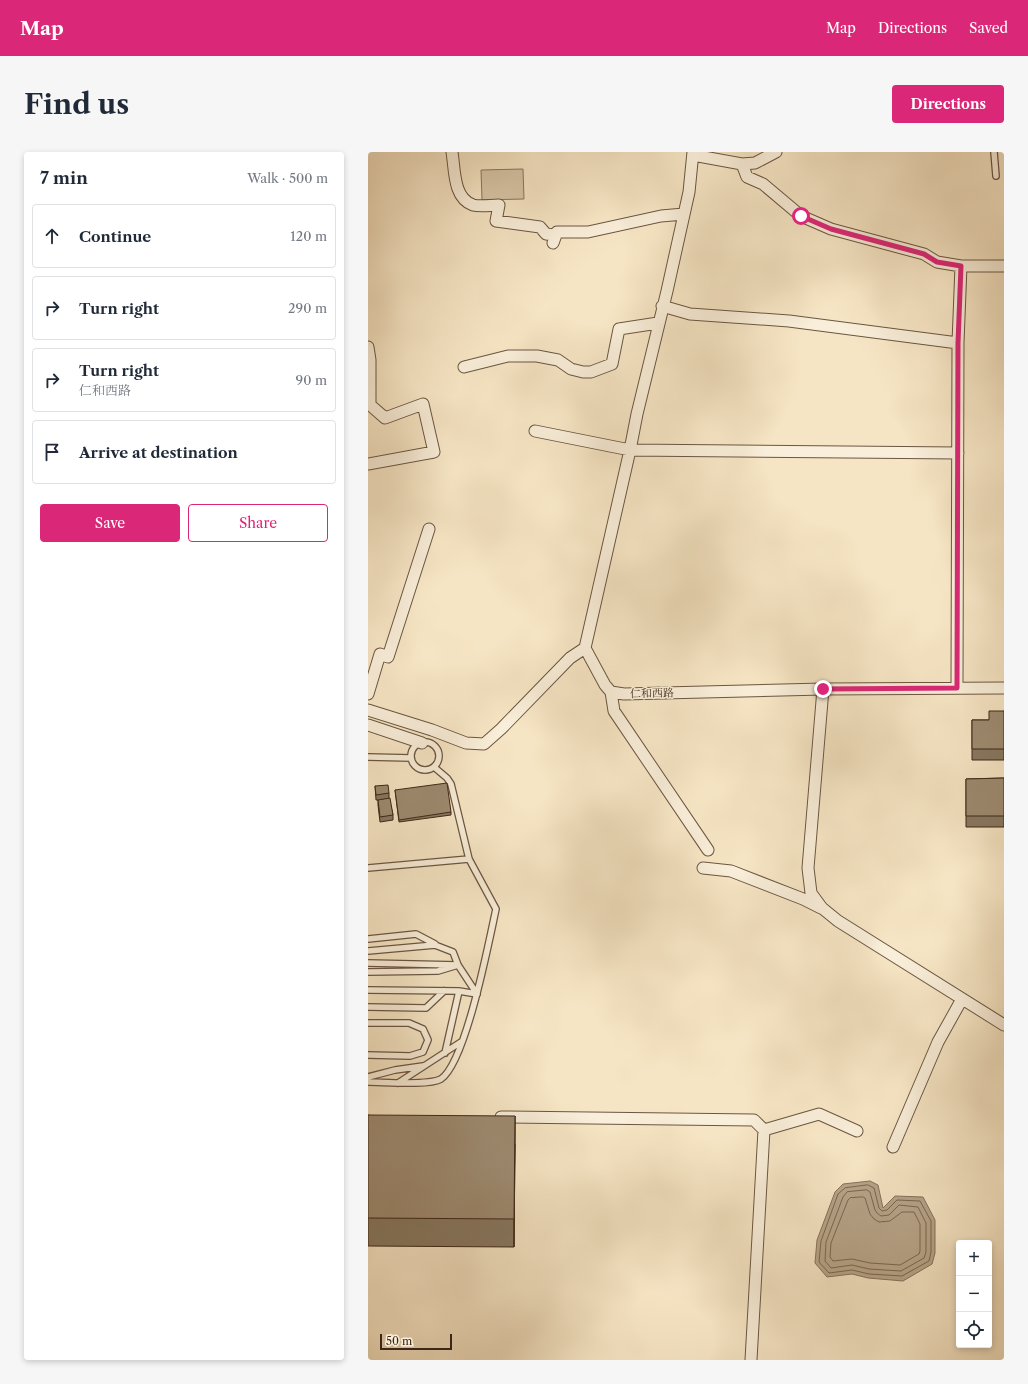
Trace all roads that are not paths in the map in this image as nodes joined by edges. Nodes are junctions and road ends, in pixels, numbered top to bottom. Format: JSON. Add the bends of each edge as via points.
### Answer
{"nodes":[{"id":1,"x":452,"y":152,"type":"edge"},
{"id":2,"x":776,"y":152,"type":"edge"},
{"id":3,"x":994,"y":152,"type":"edge"},
{"id":4,"x":693,"y":153,"type":"edge"},
{"id":5,"x":742,"y":164,"type":"junction"},
{"id":6,"x":996,"y":176,"type":"dead end"},
{"id":7,"x":684,"y":214,"type":"junction"},
{"id":8,"x":961,"y":266,"type":"junction"},
{"id":9,"x":1004,"y":266,"type":"edge"},
{"id":10,"x":662,"y":306,"type":"junction"},
{"id":11,"x":658,"y":323,"type":"junction"},
{"id":12,"x":958,"y":343,"type":"junction"},
{"id":13,"x":368,"y":347,"type":"edge"},
{"id":14,"x":464,"y":367,"type":"dead end"},
{"id":15,"x":535,"y":431,"type":"dead end"},
{"id":16,"x":630,"y":450,"type":"junction"},
{"id":17,"x":958,"y":453,"type":"junction"},
{"id":18,"x":368,"y":464,"type":"edge"},
{"id":19,"x":429,"y":529,"type":"dead end"},
{"id":20,"x":585,"y":648,"type":"junction"},
{"id":21,"x":957,"y":688,"type":"junction"},
{"id":22,"x":1004,"y":688,"type":"edge"},
{"id":23,"x":823,"y":689,"type":"junction"},
{"id":24,"x":611,"y":692,"type":"junction"},
{"id":25,"x":368,"y":694,"type":"edge"},
{"id":26,"x":368,"y":710,"type":"edge"},
{"id":27,"x":368,"y":725,"type":"edge"},
{"id":28,"x":422,"y":743,"type":"junction"},
{"id":29,"x":368,"y":757,"type":"edge"},
{"id":30,"x":411,"y":758,"type":"junction"},
{"id":31,"x":434,"y":767,"type":"junction"},
{"id":32,"x":708,"y":850,"type":"dead end"},
{"id":33,"x":469,"y":859,"type":"junction"},
{"id":34,"x":368,"y":868,"type":"edge"},
{"id":35,"x":703,"y":868,"type":"dead end"},
{"id":36,"x":822,"y":908,"type":"junction"},
{"id":37,"x":368,"y":939,"type":"edge"},
{"id":38,"x":435,"y":945,"type":"junction"},
{"id":39,"x":368,"y":951,"type":"edge"},
{"id":40,"x":368,"y":963,"type":"edge"},
{"id":41,"x":458,"y":965,"type":"junction"},
{"id":42,"x":368,"y":972,"type":"edge"},
{"id":43,"x":368,"y":990,"type":"edge"},
{"id":44,"x":444,"y":991,"type":"junction"},
{"id":45,"x":459,"y":991,"type":"junction"},
{"id":46,"x":477,"y":994,"type":"junction"},
{"id":47,"x":962,"y":999,"type":"junction"},
{"id":48,"x":368,"y":1007,"type":"edge"},
{"id":49,"x":368,"y":1023,"type":"edge"},
{"id":50,"x":1004,"y":1025,"type":"edge"},
{"id":51,"x":462,"y":1042,"type":"junction"},
{"id":52,"x":445,"y":1053,"type":"junction"},
{"id":53,"x":368,"y":1055,"type":"edge"},
{"id":54,"x":426,"y":1065,"type":"junction"},
{"id":55,"x":368,"y":1078,"type":"edge"},
{"id":56,"x":368,"y":1082,"type":"edge"},
{"id":57,"x":398,"y":1082,"type":"junction"},
{"id":58,"x":494,"y":1117,"type":"edge"},
{"id":59,"x":764,"y":1130,"type":"junction"},
{"id":60,"x":857,"y":1131,"type":"dead end"},
{"id":61,"x":893,"y":1147,"type":"dead end"},
{"id":62,"x":751,"y":1360,"type":"edge"}],
"edges":[{"from":1,"to":7,"type":"street","via":[[458,190],[463,199],[474,205],[499,205],[496,221],[540,227],[554,239],[557,232],[588,232],[661,216]]},
{"from":2,"to":5,"type":"street","via":[[756,163]]},
{"from":3,"to":6,"type":"lane"},
{"from":4,"to":5,"type":"street"},
{"from":4,"to":7,"type":"street"},
{"from":5,"to":8,"type":"street","via":[[747,177],[764,184],[801,216],[831,229],[924,254],[937,262]]},
{"from":7,"to":10,"type":"street"},
{"from":8,"to":9,"type":"street"},
{"from":8,"to":12,"type":"street"},
{"from":10,"to":11,"type":"street"},
{"from":10,"to":12,"type":"street","via":[[690,314],[789,321]]},
{"from":11,"to":14,"type":"street","via":[[619,329],[612,364],[592,372],[571,369],[558,360],[537,356],[508,356]]},
{"from":11,"to":16,"type":"street"},
{"from":12,"to":17,"type":"street"},
{"from":13,"to":18,"type":"street","via":[[370,405],[385,418],[423,404],[434,452]]},
{"from":15,"to":16,"type":"street"},
{"from":16,"to":17,"type":"street"},
{"from":16,"to":20,"type":"street"},
{"from":17,"to":21,"type":"street"},
{"from":19,"to":25,"type":"street","via":[[388,657],[380,654]]},
{"from":20,"to":24,"type":"street"},
{"from":20,"to":26,"type":"street","via":[[570,658],[484,744],[466,743]]},
{"from":21,"to":22,"type":"street","name":"仁和西路"},
{"from":21,"to":23,"type":"street","name":"仁和西路"},
{"from":23,"to":24,"type":"street","name":"仁和西路","via":[[624,694]]},
{"from":23,"to":36,"type":"street","via":[[808,868],[811,893]]},
{"from":24,"to":32,"type":"street","via":[[614,711]]},
{"from":27,"to":28,"type":"street"},
{"from":28,"to":30,"type":"lane","via":[[415,747]]},
{"from":28,"to":31,"type":"lane","via":[[431,744],[437,750],[438,759]]},
{"from":29,"to":30,"type":"lane"},
{"from":30,"to":31,"type":"lane","via":[[414,766],[422,770]]},
{"from":31,"to":33,"type":"lane","via":[[451,784]]},
{"from":33,"to":34,"type":"lane"},
{"from":33,"to":46,"type":"lane","via":[[496,909]]},
{"from":35,"to":36,"type":"street","via":[[731,871]]},
{"from":36,"to":47,"type":"street","via":[[838,921]]},
{"from":37,"to":38,"type":"lane","via":[[416,934]]},
{"from":38,"to":39,"type":"lane"},
{"from":38,"to":41,"type":"lane","via":[[453,952]]},
{"from":40,"to":41,"type":"lane"},
{"from":41,"to":42,"type":"lane","via":[[438,971]]},
{"from":41,"to":46,"type":"lane"},
{"from":43,"to":44,"type":"lane"},
{"from":44,"to":45,"type":"lane"},
{"from":44,"to":48,"type":"lane","via":[[426,1008]]},
{"from":45,"to":46,"type":"lane"},
{"from":45,"to":52,"type":"lane"},
{"from":46,"to":51,"type":"lane"},
{"from":47,"to":50,"type":"street"},
{"from":47,"to":61,"type":"street","via":[[938,1042]]},
{"from":49,"to":53,"type":"lane","via":[[409,1022],[423,1029],[428,1040],[423,1052],[410,1056]]},
{"from":51,"to":52,"type":"lane"},
{"from":51,"to":57,"type":"lane","via":[[452,1064],[441,1078],[427,1083]]},
{"from":52,"to":54,"type":"lane"},
{"from":54,"to":55,"type":"lane","via":[[394,1070]]},
{"from":54,"to":57,"type":"lane"},
{"from":56,"to":57,"type":"lane"},
{"from":58,"to":59,"type":"street","via":[[754,1120]]},
{"from":59,"to":60,"type":"street","via":[[819,1114]]},
{"from":59,"to":62,"type":"street"}]}
